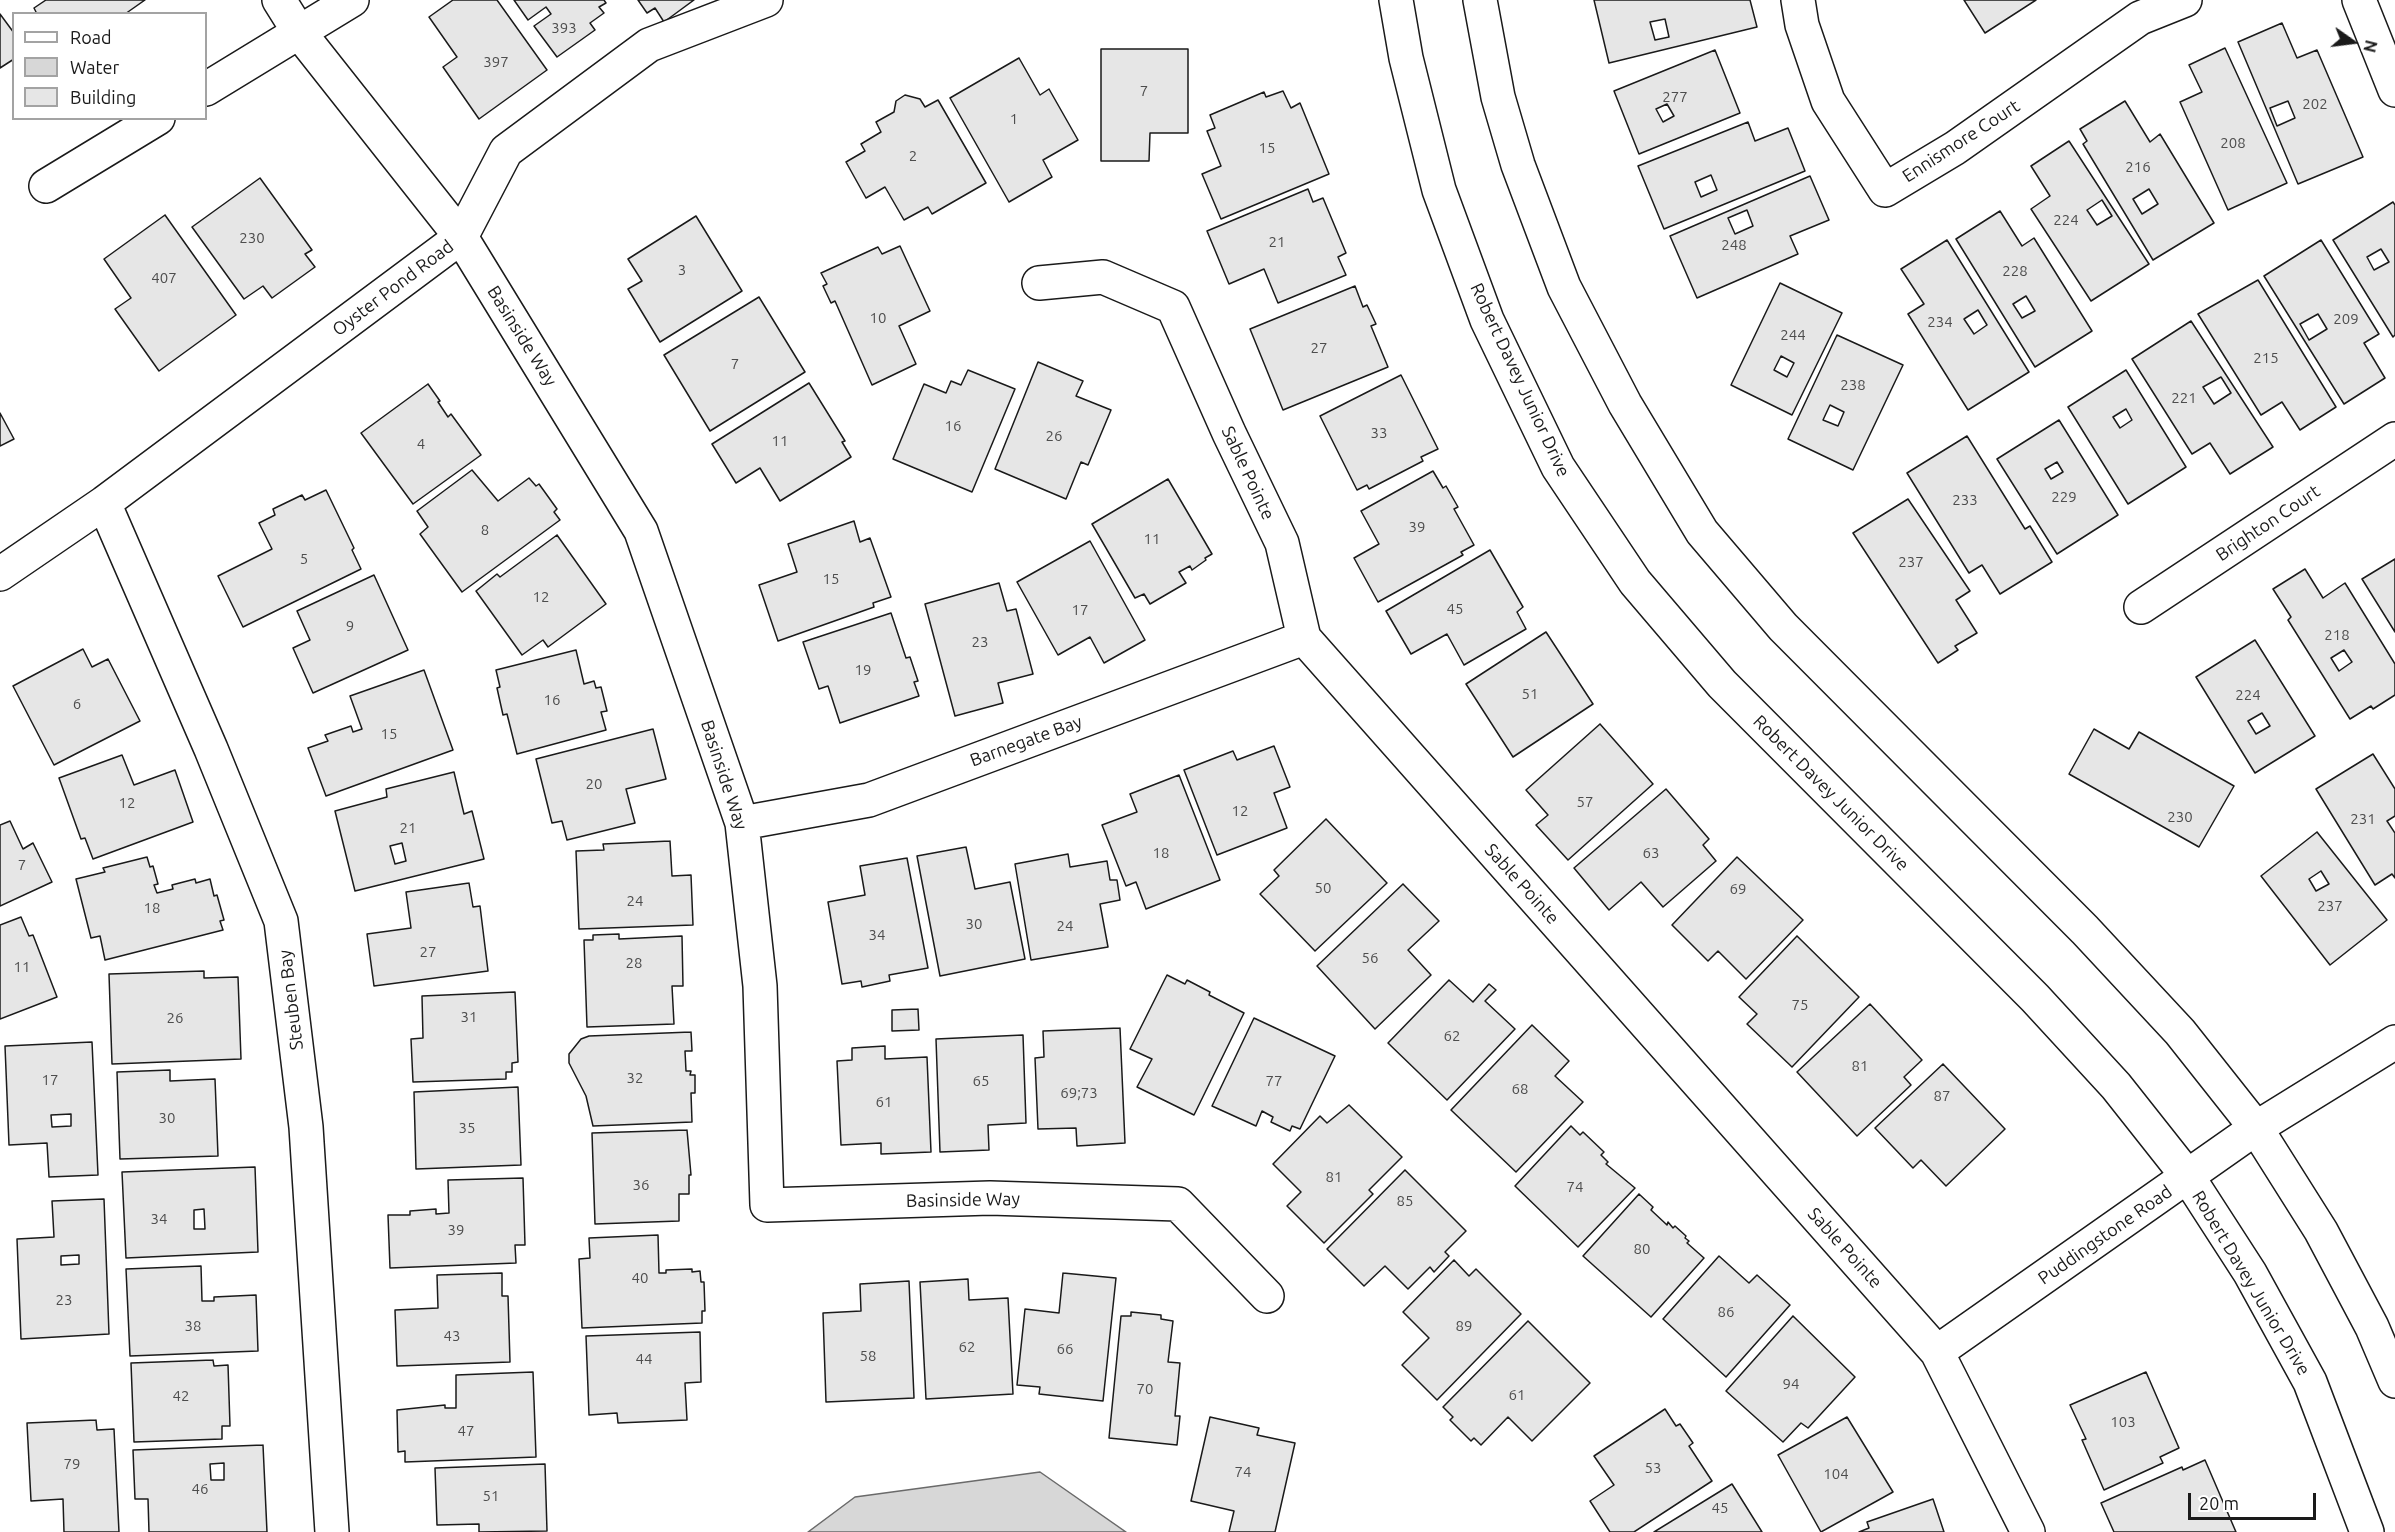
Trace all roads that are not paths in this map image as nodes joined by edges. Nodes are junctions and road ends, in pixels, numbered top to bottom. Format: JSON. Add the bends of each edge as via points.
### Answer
{"nodes":[{"id":1,"x":279,"y":0,"type":"edge"},
{"id":2,"x":352,"y":0,"type":"edge"},
{"id":3,"x":766,"y":0,"type":"edge"},
{"id":4,"x":1396,"y":0,"type":"edge"},
{"id":5,"x":1480,"y":0,"type":"edge"},
{"id":6,"x":1798,"y":0,"type":"edge"},
{"id":7,"x":2185,"y":0,"type":"edge"},
{"id":8,"x":2359,"y":0,"type":"edge"},
{"id":9,"x":299,"y":32,"type":"junction"},
{"id":10,"x":207,"y":88,"type":"edge"},
{"id":11,"x":2395,"y":90,"type":"edge"},
{"id":12,"x":155,"y":120,"type":"edge"},
{"id":13,"x":46,"y":186,"type":"dead end"},
{"id":14,"x":461,"y":237,"type":"junction"},
{"id":15,"x":1039,"y":283,"type":"dead end"},
{"id":16,"x":2395,"y":439,"type":"edge"},
{"id":17,"x":104,"y":503,"type":"junction"},
{"id":18,"x":0,"y":574,"type":"edge"},
{"id":19,"x":2141,"y":608,"type":"dead end"},
{"id":20,"x":1304,"y":638,"type":"junction"},
{"id":21,"x":742,"y":823,"type":"junction"},
{"id":22,"x":2395,"y":1042,"type":"edge"},
{"id":23,"x":2256,"y":1128,"type":"junction"},
{"id":24,"x":2188,"y":1177,"type":"junction"},
{"id":25,"x":1268,"y":1296,"type":"dead end"},
{"id":26,"x":1937,"y":1352,"type":"junction"},
{"id":27,"x":2395,"y":1382,"type":"edge"},
{"id":28,"x":332,"y":1532,"type":"edge"},
{"id":29,"x":2028,"y":1532,"type":"edge"},
{"id":30,"x":2367,"y":1532,"type":"edge"}],
"edges":[{"from":1,"to":9,"type":"street","name":"Basinside Way"},
{"from":2,"to":9,"type":"street"},
{"from":3,"to":14,"type":"street","name":"Oyster Pond Road","via":[[649,45],[506,151]]},
{"from":4,"to":24,"type":"street","name":"Robert Davey Junior Drive","via":[[1438,190],[1487,320],[1558,467],[1635,582],[1722,684],[2035,998],[2116,1086]]},
{"from":5,"to":23,"type":"street","via":[[1498,97],[1518,165],[1564,287],[1625,404],[1702,532],[1783,627],[2125,972],[2180,1032]]},
{"from":6,"to":7,"type":"street","name":"Ennismore Court","via":[[1802,25],[1828,101],[1885,190],[1955,148],[2140,18]]},
{"from":8,"to":11,"type":"street"},
{"from":9,"to":10,"type":"street"},
{"from":9,"to":14,"type":"street","name":"Basinside Way"},
{"from":12,"to":13,"type":"street"},
{"from":14,"to":17,"type":"street","name":"Oyster Pond Road"},
{"from":14,"to":21,"type":"street","name":"Basinside Way","via":[[641,531]]},
{"from":15,"to":20,"type":"street","name":"Sable Pointe","via":[[1103,277],[1173,307],[1282,543]]},
{"from":16,"to":19,"type":"street","name":"Brighton Court"},
{"from":17,"to":18,"type":"street","name":"Oyster Pond Road"},
{"from":17,"to":28,"type":"street","name":"Steuben Bay","via":[[212,749],[281,921],[306,1127]]},
{"from":20,"to":21,"type":"street","name":"Barnegate Bay","via":[[868,800]]},
{"from":20,"to":26,"type":"street","name":"Sable Pointe"},
{"from":21,"to":25,"type":"street","name":"Basinside Way","via":[[760,986],[767,1206],[990,1198],[1178,1204]]},
{"from":22,"to":23,"type":"street","name":"Puddingstone Road"},
{"from":23,"to":24,"type":"street","name":"Puddingstone Road"},
{"from":23,"to":27,"type":"street","via":[[2321,1231],[2372,1327]]},
{"from":24,"to":26,"type":"street","name":"Puddingstone Road"},
{"from":24,"to":30,"type":"street","name":"Robert Davey Junior Drive","via":[[2250,1273],[2310,1382]]},
{"from":26,"to":29,"type":"street","name":"Sable Pointe"}]}
